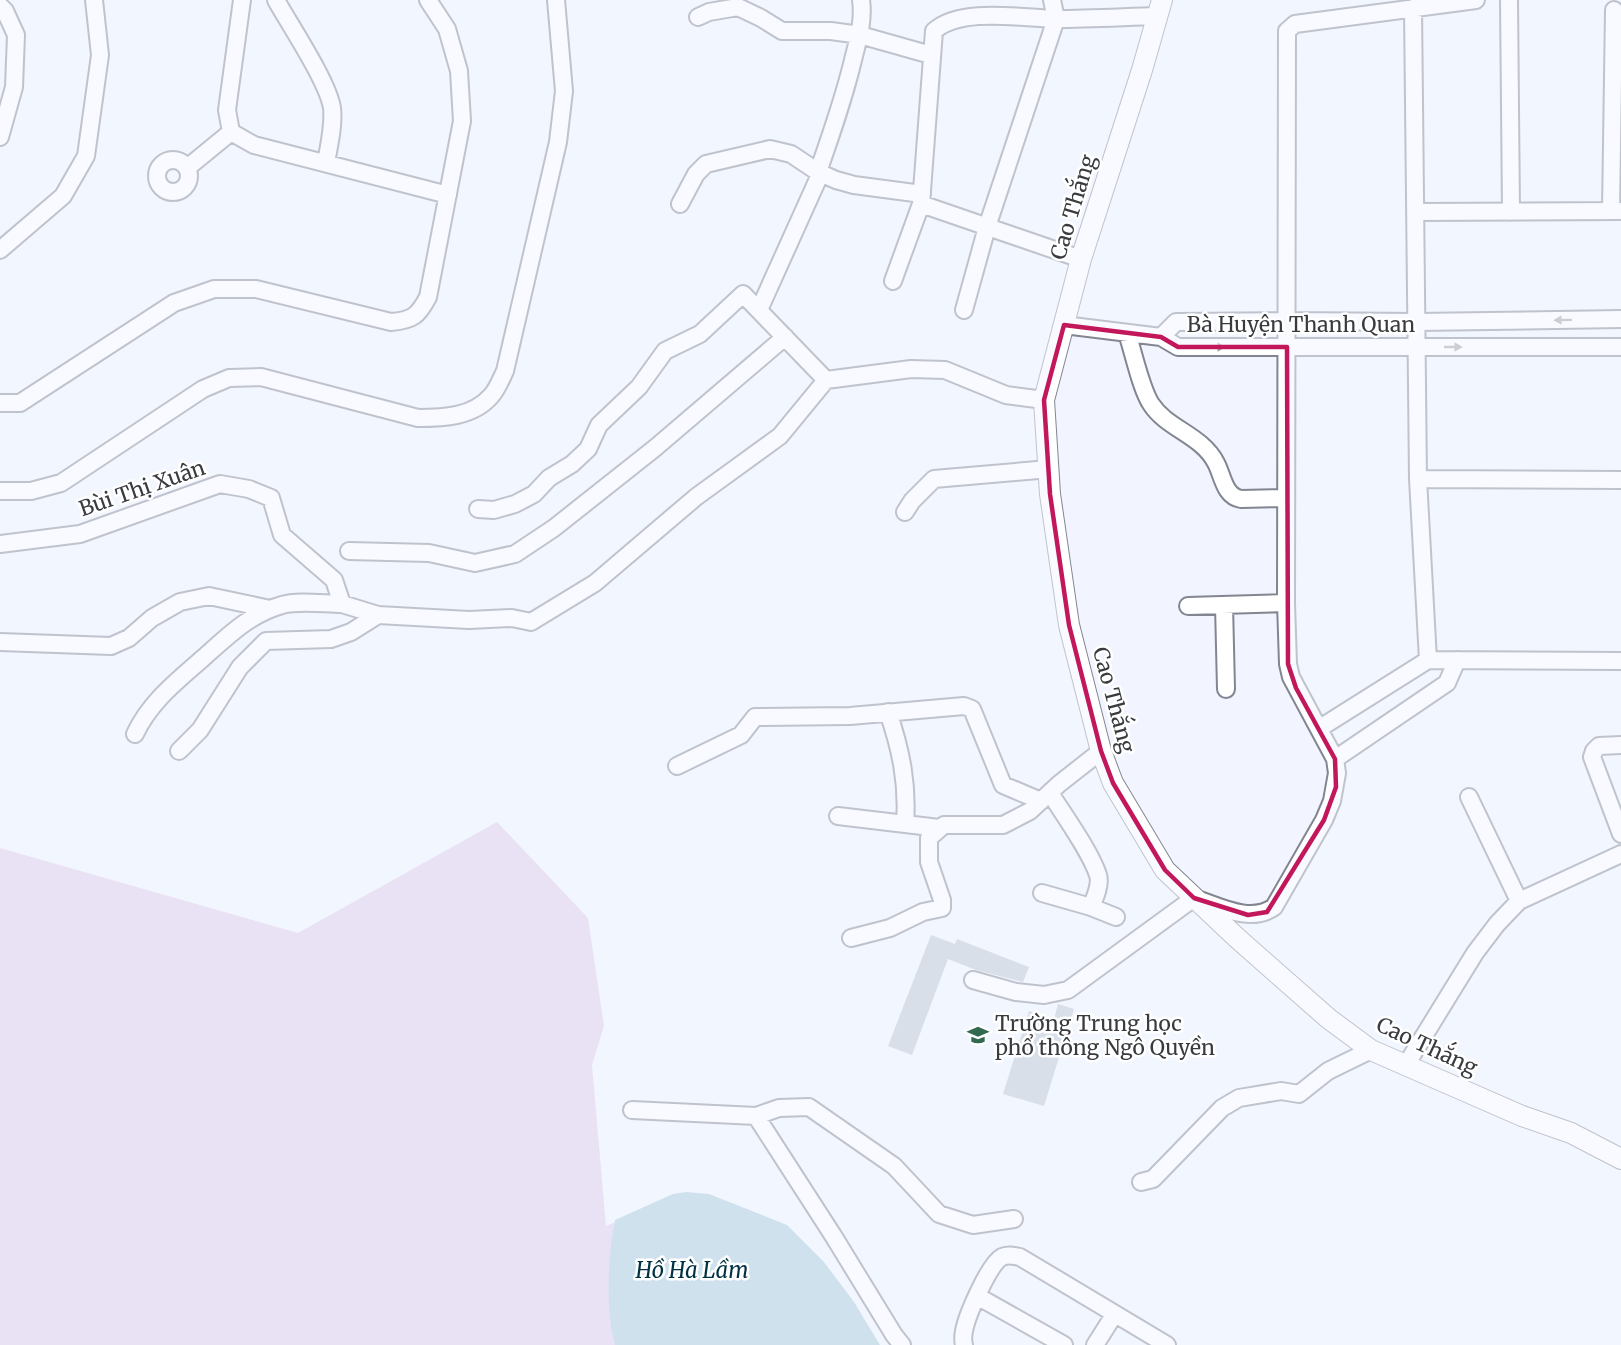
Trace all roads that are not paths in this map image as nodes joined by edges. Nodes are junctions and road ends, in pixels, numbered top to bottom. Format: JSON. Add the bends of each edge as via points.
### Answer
{"nodes":[{"id":1,"x":94,"y":0,"type":"edge"},
{"id":2,"x":242,"y":0,"type":"edge"},
{"id":3,"x":276,"y":0,"type":"edge"},
{"id":4,"x":428,"y":0,"type":"edge"},
{"id":5,"x":556,"y":0,"type":"edge"},
{"id":6,"x":861,"y":0,"type":"edge"},
{"id":7,"x":1052,"y":0,"type":"edge"},
{"id":8,"x":1476,"y":0,"type":"edge"},
{"id":9,"x":1509,"y":0,"type":"edge"},
{"id":10,"x":0,"y":6,"type":"edge"},
{"id":11,"x":1159,"y":8,"type":"edge"},
{"id":12,"x":1413,"y":8,"type":"junction"},
{"id":13,"x":1615,"y":10,"type":"edge"},
{"id":14,"x":698,"y":17,"type":"dead end"},
{"id":15,"x":1056,"y":19,"type":"junction"},
{"id":16,"x":860,"y":35,"type":"junction"},
{"id":17,"x":931,"y":55,"type":"junction"},
{"id":18,"x":1616,"y":104,"type":"edge"},
{"id":19,"x":231,"y":132,"type":"junction"},
{"id":20,"x":0,"y":137,"type":"edge"},
{"id":21,"x":327,"y":164,"type":"junction"},
{"id":22,"x":187,"y":168,"type":"dead end"},
{"id":23,"x":818,"y":172,"type":"junction"},
{"id":24,"x":448,"y":195,"type":"junction"},
{"id":25,"x":921,"y":199,"type":"junction"},
{"id":26,"x":680,"y":204,"type":"dead end"},
{"id":27,"x":1616,"y":211,"type":"edge"},
{"id":28,"x":1416,"y":212,"type":"junction"},
{"id":29,"x":1511,"y":212,"type":"junction"},
{"id":30,"x":987,"y":226,"type":"junction"},
{"id":31,"x":0,"y":250,"type":"edge"},
{"id":32,"x":1081,"y":259,"type":"junction"},
{"id":33,"x":893,"y":281,"type":"dead end"},
{"id":34,"x":759,"y":310,"type":"junction"},
{"id":35,"x":964,"y":310,"type":"dead end"},
{"id":36,"x":1621,"y":319,"type":"edge"},
{"id":37,"x":1288,"y":321,"type":"junction"},
{"id":38,"x":1417,"y":322,"type":"junction"},
{"id":39,"x":1064,"y":325,"type":"junction"},
{"id":40,"x":1127,"y":333,"type":"junction"},
{"id":41,"x":785,"y":337,"type":"junction"},
{"id":42,"x":1161,"y":337,"type":"junction"},
{"id":43,"x":1417,"y":346,"type":"junction"},
{"id":44,"x":1287,"y":347,"type":"junction"},
{"id":45,"x":1621,"y":347,"type":"edge"},
{"id":46,"x":826,"y":380,"type":"junction"},
{"id":47,"x":1044,"y":400,"type":"junction"},
{"id":48,"x":0,"y":403,"type":"edge"},
{"id":49,"x":1049,"y":469,"type":"junction"},
{"id":50,"x":1418,"y":479,"type":"junction"},
{"id":51,"x":1621,"y":480,"type":"edge"},
{"id":52,"x":0,"y":491,"type":"edge"},
{"id":53,"x":1286,"y":498,"type":"junction"},
{"id":54,"x":478,"y":509,"type":"dead end"},
{"id":55,"x":905,"y":512,"type":"dead end"},
{"id":56,"x":0,"y":544,"type":"edge"},
{"id":57,"x":349,"y":551,"type":"dead end"},
{"id":58,"x":1286,"y":603,"type":"junction"},
{"id":59,"x":342,"y":604,"type":"junction"},
{"id":60,"x":1224,"y":605,"type":"junction"},
{"id":61,"x":1188,"y":606,"type":"dead end"},
{"id":62,"x":270,"y":609,"type":"junction"},
{"id":63,"x":378,"y":615,"type":"junction"},
{"id":64,"x":0,"y":642,"type":"edge"},
{"id":65,"x":1428,"y":660,"type":"junction"},
{"id":66,"x":1457,"y":660,"type":"junction"},
{"id":67,"x":1621,"y":661,"type":"edge"},
{"id":68,"x":1226,"y":689,"type":"dead end"},
{"id":69,"x":888,"y":712,"type":"junction"},
{"id":70,"x":1320,"y":728,"type":"junction"},
{"id":71,"x":135,"y":734,"type":"dead end"},
{"id":72,"x":1621,"y":745,"type":"edge"},
{"id":73,"x":1101,"y":751,"type":"junction"},
{"id":74,"x":179,"y":752,"type":"dead end"},
{"id":75,"x":1335,"y":759,"type":"junction"},
{"id":76,"x":677,"y":766,"type":"dead end"},
{"id":77,"x":1046,"y":797,"type":"junction"},
{"id":78,"x":1469,"y":797,"type":"dead end"},
{"id":79,"x":838,"y":816,"type":"dead end"},
{"id":80,"x":905,"y":824,"type":"junction"},
{"id":81,"x":1620,"y":827,"type":"edge"},
{"id":82,"x":939,"y":828,"type":"junction"},
{"id":83,"x":1621,"y":854,"type":"edge"},
{"id":84,"x":1042,"y":893,"type":"dead end"},
{"id":85,"x":1194,"y":898,"type":"junction"},
{"id":86,"x":1519,"y":901,"type":"junction"},
{"id":87,"x":1091,"y":907,"type":"junction"},
{"id":88,"x":1116,"y":917,"type":"dead end"},
{"id":89,"x":851,"y":938,"type":"dead end"},
{"id":90,"x":973,"y":980,"type":"dead end"},
{"id":91,"x":1371,"y":1050,"type":"junction"},
{"id":92,"x":1406,"y":1065,"type":"junction"},
{"id":93,"x":632,"y":1110,"type":"dead end"},
{"id":94,"x":756,"y":1116,"type":"junction"},
{"id":95,"x":1621,"y":1159,"type":"edge"},
{"id":96,"x":1141,"y":1182,"type":"dead end"},
{"id":97,"x":1014,"y":1219,"type":"dead end"},
{"id":98,"x":977,"y":1296,"type":"junction"},
{"id":99,"x":1114,"y":1315,"type":"junction"},
{"id":100,"x":902,"y":1345,"type":"edge"},
{"id":101,"x":964,"y":1345,"type":"edge"},
{"id":102,"x":1064,"y":1345,"type":"edge"},
{"id":103,"x":1095,"y":1345,"type":"edge"},
{"id":104,"x":1167,"y":1345,"type":"edge"}],
"edges":[{"from":1,"to":31,"type":"street","via":[[100,55],[86,156],[63,196]]},
{"from":2,"to":19,"type":"street","via":[[227,110]]},
{"from":3,"to":21,"type":"street","via":[[324,84],[332,106]]},
{"from":4,"to":24,"type":"street","via":[[447,29],[459,71],[462,121]]},
{"from":5,"to":52,"type":"street","via":[[564,91],[558,142],[505,371],[490,397],[467,412],[443,418],[418,418],[261,377],[229,378],[203,389],[61,483],[31,490]]},
{"from":6,"to":16,"type":"street"},
{"from":7,"to":15,"type":"street"},
{"from":8,"to":12,"type":"street"},
{"from":9,"to":29,"type":"street"},
{"from":10,"to":20,"type":"street","via":[[16,35],[14,87]]},
{"from":11,"to":15,"type":"street"},
{"from":11,"to":32,"type":"main road","name":"Cao Thắng"},
{"from":12,"to":28,"type":"street"},
{"from":12,"to":37,"type":"street","via":[[1295,24],[1287,31]]},
{"from":13,"to":18,"type":"street"},
{"from":14,"to":16,"type":"street","via":[[738,7],[782,31]]},
{"from":15,"to":17,"type":"street","via":[[978,16],[943,22],[934,31]]},
{"from":15,"to":30,"type":"street"},
{"from":16,"to":17,"type":"street"},
{"from":16,"to":23,"type":"street"},
{"from":17,"to":25,"type":"street"},
{"from":18,"to":27,"type":"street"},
{"from":19,"to":21,"type":"street","via":[[254,145]]},
{"from":19,"to":22,"type":"street"},
{"from":21,"to":24,"type":"street"},
{"from":23,"to":25,"type":"street","via":[[854,185]]},
{"from":23,"to":26,"type":"street","via":[[781,150],[712,161],[700,169]]},
{"from":23,"to":34,"type":"street"},
{"from":24,"to":48,"type":"street","via":[[428,297],[420,313],[406,321],[391,322],[256,290],[214,290],[174,303],[20,403]]},
{"from":25,"to":30,"type":"street"},
{"from":25,"to":33,"type":"street"},
{"from":27,"to":29,"type":"street"},
{"from":28,"to":29,"type":"street"},
{"from":28,"to":38,"type":"street"},
{"from":30,"to":32,"type":"street"},
{"from":30,"to":35,"type":"street"},
{"from":32,"to":39,"type":"main road","name":"Cao Thắng"},
{"from":34,"to":41,"type":"street"},
{"from":34,"to":54,"type":"street","via":[[743,294],[700,334],[665,351],[639,387],[599,425],[588,448],[572,464],[515,504],[494,510]]},
{"from":36,"to":38,"type":"street","name":"Bà Huyện Thanh Quan","one_way":true},
{"from":37,"to":38,"type":"street","name":"Bà Huyện Thanh Quan"},
{"from":37,"to":42,"type":"street","name":"Bà Huyện Thanh Quan","via":[[1176,322]]},
{"from":37,"to":44,"type":"street"},
{"from":38,"to":43,"type":"street"},
{"from":39,"to":40,"type":"street"},
{"from":39,"to":47,"type":"main road","name":"Cao Thắng"},
{"from":40,"to":42,"type":"street"},
{"from":40,"to":53,"type":"street","via":[[1149,401],[1167,422],[1209,452],[1229,493],[1241,499]]},
{"from":41,"to":46,"type":"street"},
{"from":41,"to":57,"type":"street","via":[[655,448],[515,554],[475,563],[429,553]]},
{"from":42,"to":44,"type":"street","name":"Bà Huyện Thanh Quan","one_way":true,"via":[[1178,347]]},
{"from":43,"to":44,"type":"street","name":"Bà Huyện Thanh Quan"},
{"from":43,"to":45,"type":"street","name":"Bà Huyện Thanh Quan","one_way":true},
{"from":43,"to":50,"type":"street"},
{"from":44,"to":53,"type":"street"},
{"from":46,"to":47,"type":"street","via":[[911,369],[945,370],[1006,395]]},
{"from":46,"to":63,"type":"street","via":[[780,436],[696,497],[595,584],[531,622],[512,618],[459,620]]},
{"from":47,"to":49,"type":"main road","name":"Cao Thắng"},
{"from":49,"to":55,"type":"street","via":[[934,479]]},
{"from":49,"to":73,"type":"main road","name":"Cao Thắng","via":[[1069,625]]},
{"from":50,"to":51,"type":"street"},
{"from":50,"to":65,"type":"street"},
{"from":53,"to":58,"type":"street"},
{"from":56,"to":59,"type":"street","name":"Bùi Thị Xuân","via":[[80,534],[220,484],[230,485],[271,498],[282,535],[334,580]]},
{"from":58,"to":60,"type":"street"},
{"from":58,"to":70,"type":"street","via":[[1291,677]]},
{"from":59,"to":62,"type":"street","via":[[284,604]]},
{"from":59,"to":63,"type":"street"},
{"from":60,"to":61,"type":"street"},
{"from":60,"to":68,"type":"street"},
{"from":62,"to":64,"type":"street","via":[[209,596],[180,602],[111,646]]},
{"from":62,"to":71,"type":"street","via":[[228,634],[177,679],[143,717]]},
{"from":63,"to":74,"type":"street","via":[[331,639],[266,641],[240,667],[200,730]]},
{"from":65,"to":66,"type":"street"},
{"from":65,"to":70,"type":"street"},
{"from":66,"to":67,"type":"street"},
{"from":66,"to":75,"type":"street","via":[[1447,683]]},
{"from":69,"to":76,"type":"street","via":[[755,717],[741,735]]},
{"from":69,"to":77,"type":"street","via":[[964,706],[972,709],[1003,785]]},
{"from":69,"to":80,"type":"street","via":[[905,774]]},
{"from":70,"to":75,"type":"street"},
{"from":72,"to":81,"type":"street","via":[[1599,746],[1592,758]]},
{"from":73,"to":77,"type":"street"},
{"from":73,"to":85,"type":"main road","name":"Cao Thắng","via":[[1113,783],[1165,870]]},
{"from":75,"to":85,"type":"street","via":[[1332,801],[1274,907],[1248,915]]},
{"from":77,"to":82,"type":"street","via":[[1030,811],[1003,825]]},
{"from":77,"to":87,"type":"street","via":[[1099,877]]},
{"from":78,"to":86,"type":"street"},
{"from":79,"to":80,"type":"street"},
{"from":80,"to":82,"type":"street"},
{"from":82,"to":89,"type":"street","via":[[929,838],[929,862],[942,908]]},
{"from":83,"to":86,"type":"street"},
{"from":84,"to":87,"type":"street"},
{"from":85,"to":90,"type":"street","via":[[1068,990],[1044,995]]},
{"from":85,"to":91,"type":"main road","name":"Cao Thắng","via":[[1329,1019]]},
{"from":86,"to":92,"type":"street","via":[[1475,954]]},
{"from":87,"to":88,"type":"street"},
{"from":91,"to":92,"type":"main road","name":"Cao Thắng"},
{"from":91,"to":96,"type":"street","via":[[1328,1071],[1299,1094],[1281,1091],[1239,1098],[1222,1108],[1153,1179]]},
{"from":92,"to":95,"type":"main road","name":"Cao Thắng","via":[[1571,1133]]},
{"from":93,"to":94,"type":"street"},
{"from":94,"to":97,"type":"street","via":[[778,1108],[809,1107],[894,1166],[939,1214],[973,1225]]},
{"from":94,"to":100,"type":"street"},
{"from":98,"to":99,"type":"street","via":[[996,1262],[1011,1255]]},
{"from":98,"to":101,"type":"street","via":[[963,1332]]},
{"from":98,"to":102,"type":"street"},
{"from":99,"to":103,"type":"street"},
{"from":99,"to":104,"type":"street"}]}
